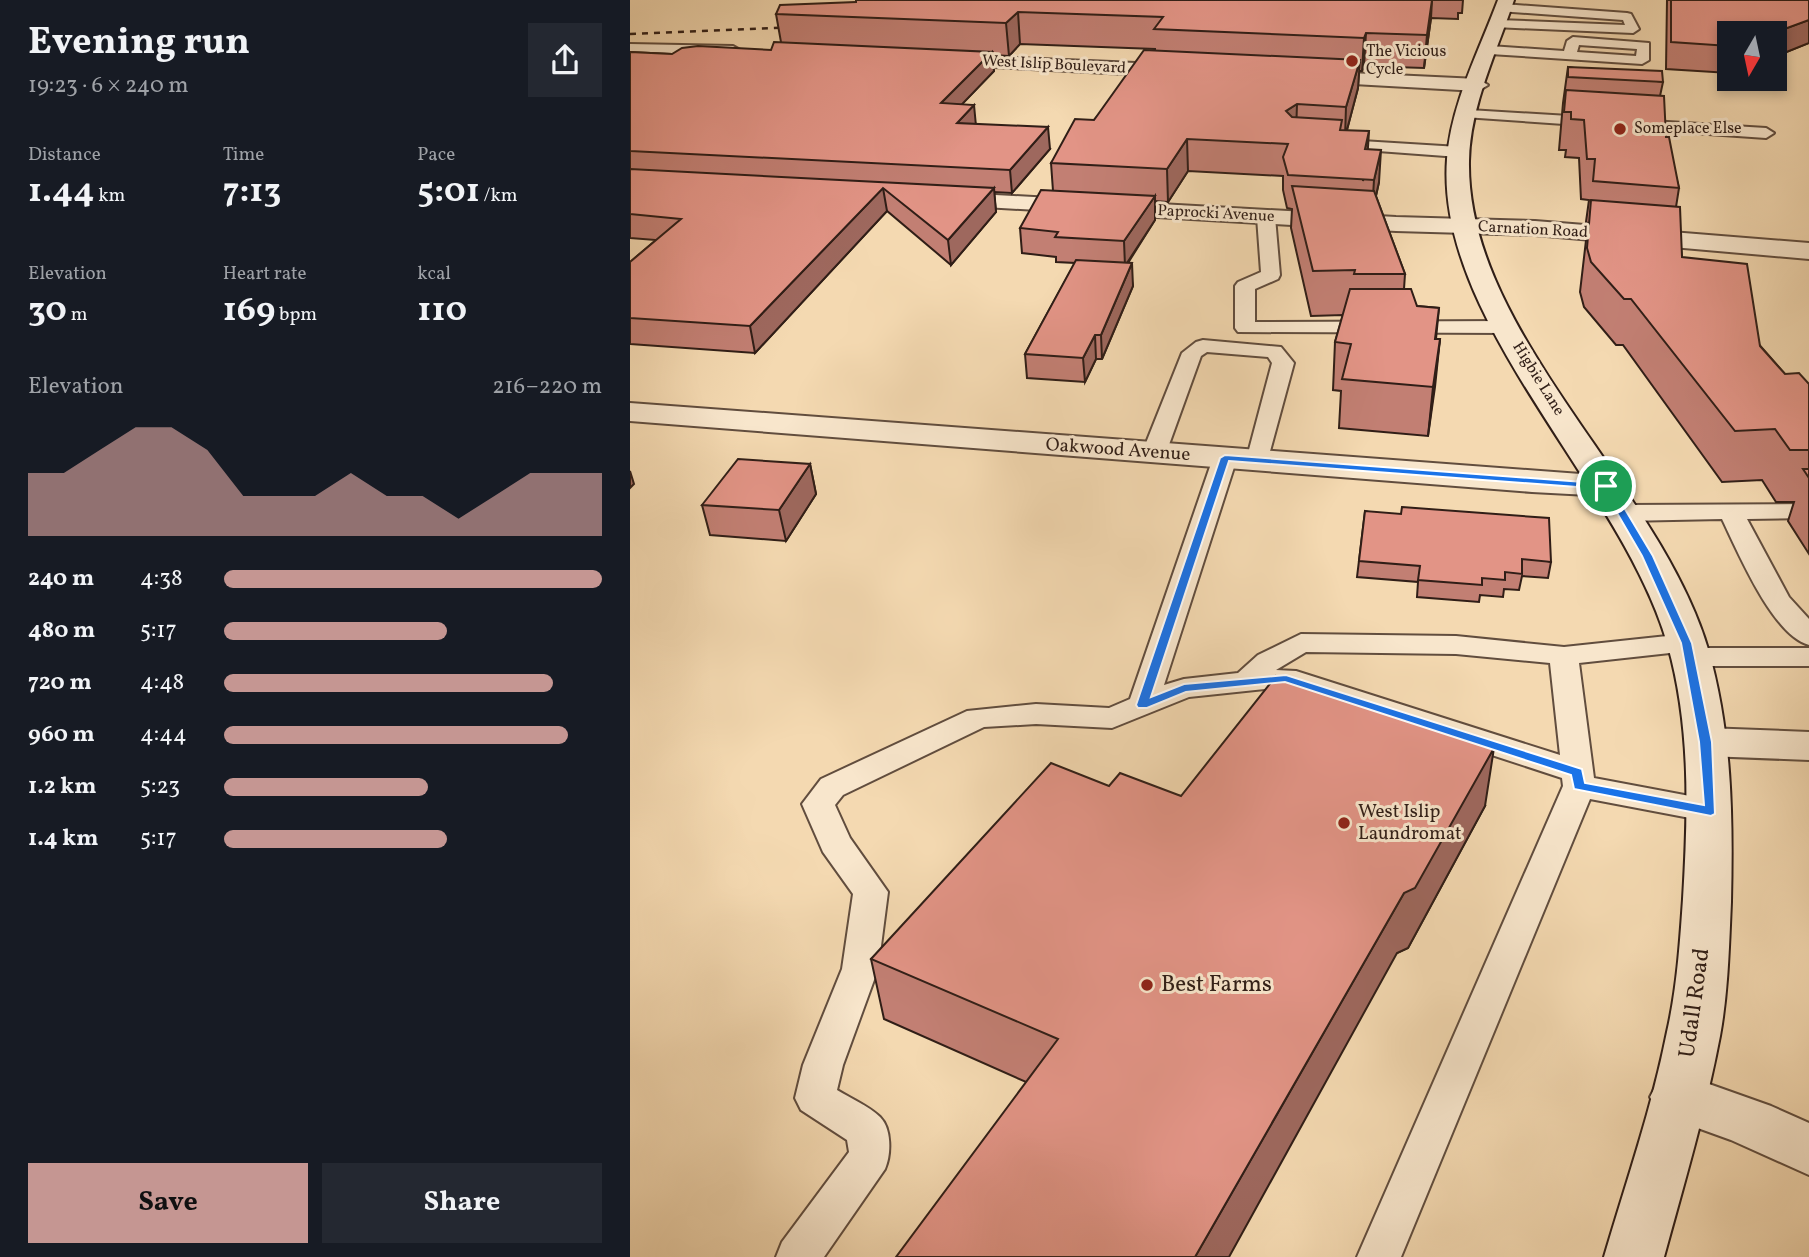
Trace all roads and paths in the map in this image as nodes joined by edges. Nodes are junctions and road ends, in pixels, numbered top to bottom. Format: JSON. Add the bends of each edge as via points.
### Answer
{"nodes":[{"id":1,"x":1503,"y":11,"type":"edge"},
{"id":2,"x":630,"y":49,"type":"edge"},
{"id":3,"x":757,"y":52,"type":"edge"},
{"id":4,"x":1570,"y":55,"type":"junction"},
{"id":5,"x":920,"y":59,"type":"edge"},
{"id":6,"x":1487,"y":67,"type":"junction"},
{"id":7,"x":1207,"y":72,"type":"edge"},
{"id":8,"x":1286,"y":76,"type":"edge"},
{"id":9,"x":1469,"y":114,"type":"junction"},
{"id":10,"x":1766,"y":133,"type":"dead end"},
{"id":11,"x":1309,"y":143,"type":"edge"},
{"id":12,"x":1459,"y":152,"type":"junction"},
{"id":13,"x":920,"y":198,"type":"edge"},
{"id":14,"x":1266,"y":217,"type":"junction"},
{"id":15,"x":1466,"y":226,"type":"junction"},
{"id":16,"x":1809,"y":251,"type":"edge"},
{"id":17,"x":1271,"y":275,"type":"junction"},
{"id":18,"x":1279,"y":313,"type":"junction"},
{"id":19,"x":1506,"y":327,"type":"junction"},
{"id":20,"x":630,"y":412,"type":"edge"},
{"id":21,"x":1154,"y":453,"type":"junction"},
{"id":22,"x":1225,"y":458,"type":"junction"},
{"id":23,"x":1258,"y":461,"type":"junction"},
{"id":24,"x":1615,"y":499,"type":"junction"},
{"id":25,"x":1730,"y":511,"type":"junction"},
{"id":26,"x":1809,"y":511,"type":"edge"},
{"id":27,"x":1809,"y":636,"type":"edge"},
{"id":28,"x":1688,"y":650,"type":"junction"},
{"id":29,"x":1564,"y":656,"type":"junction"},
{"id":30,"x":1809,"y":657,"type":"edge"},
{"id":31,"x":1246,"y":682,"type":"junction"},
{"id":32,"x":1143,"y":705,"type":"junction"},
{"id":33,"x":1706,"y":742,"type":"junction"},
{"id":34,"x":1809,"y":746,"type":"edge"},
{"id":35,"x":1578,"y":779,"type":"junction"},
{"id":36,"x":1711,"y":811,"type":"junction"},
{"id":37,"x":1678,"y":1097,"type":"junction"},
{"id":38,"x":1809,"y":1150,"type":"edge"},
{"id":39,"x":798,"y":1257,"type":"edge"},
{"id":40,"x":1379,"y":1257,"type":"edge"},
{"id":41,"x":1634,"y":1257,"type":"edge"}],
"edges":[{"from":1,"to":1,"type":"lane","via":[[1633,29],[1627,17]]},
{"from":1,"to":6,"type":"street","name":"Higbie Lane"},
{"from":2,"to":3,"type":"street"},
{"from":4,"to":4,"type":"lane","via":[[1642,60],[1644,46],[1573,41]]},
{"from":4,"to":6,"type":"lane"},
{"from":5,"to":7,"type":"street","name":"West Islip Boulevard"},
{"from":6,"to":8,"type":"street"},
{"from":6,"to":9,"type":"street","name":"Higbie Lane"},
{"from":9,"to":10,"type":"lane"},
{"from":9,"to":12,"type":"street","name":"Higbie Lane"},
{"from":11,"to":12,"type":"lane"},
{"from":12,"to":15,"type":"street","name":"Higbie Lane"},
{"from":13,"to":14,"type":"street","name":"Paprocki Avenue"},
{"from":14,"to":15,"type":"street","name":"Paprocki Avenue"},
{"from":14,"to":17,"type":"lane"},
{"from":15,"to":16,"type":"street","name":"Carnation Road"},
{"from":15,"to":19,"type":"street","name":"Higbie Lane","via":[[1480,277]]},
{"from":17,"to":18,"type":"lane"},
{"from":17,"to":18,"type":"lane","via":[[1245,286],[1245,328]]},
{"from":18,"to":19,"type":"lane"},
{"from":19,"to":24,"type":"street","name":"Higbie Lane"},
{"from":20,"to":21,"type":"street","name":"Oakwood Avenue"},
{"from":21,"to":22,"type":"street","name":"Oakwood Avenue"},
{"from":21,"to":23,"type":"lane","via":[[1192,354],[1203,346],[1274,351],[1283,363]]},
{"from":22,"to":23,"type":"street","name":"Oakwood Avenue"},
{"from":22,"to":32,"type":"lane"},
{"from":23,"to":24,"type":"street","name":"Oakwood Avenue"},
{"from":24,"to":25,"type":"lane"},
{"from":24,"to":28,"type":"street","name":"Higbie Lane","via":[[1661,583]]},
{"from":25,"to":26,"type":"lane"},
{"from":25,"to":27,"type":"lane","via":[[1777,601]]},
{"from":28,"to":29,"type":"lane"},
{"from":28,"to":30,"type":"lane"},
{"from":28,"to":33,"type":"street","name":"Higbie Lane"},
{"from":29,"to":31,"type":"lane","via":[[1456,645],[1301,643],[1268,661]]},
{"from":29,"to":35,"type":"lane"},
{"from":31,"to":32,"type":"lane","via":[[1184,688]]},
{"from":31,"to":35,"type":"lane","via":[[1286,678]]},
{"from":32,"to":39,"type":"lane","via":[[1112,718],[1036,714],[978,718],[832,787],[818,804],[835,843],[871,892],[860,969],[815,1098],[866,1130],[870,1156]]},
{"from":33,"to":34,"type":"street"},
{"from":33,"to":36,"type":"street","name":"Udall Road"},
{"from":35,"to":36,"type":"lane"},
{"from":35,"to":40,"type":"lane"},
{"from":36,"to":37,"type":"street","name":"Udall Road","via":[[1699,1004]]},
{"from":37,"to":38,"type":"street"},
{"from":37,"to":41,"type":"street","name":"Udall Road"}]}
